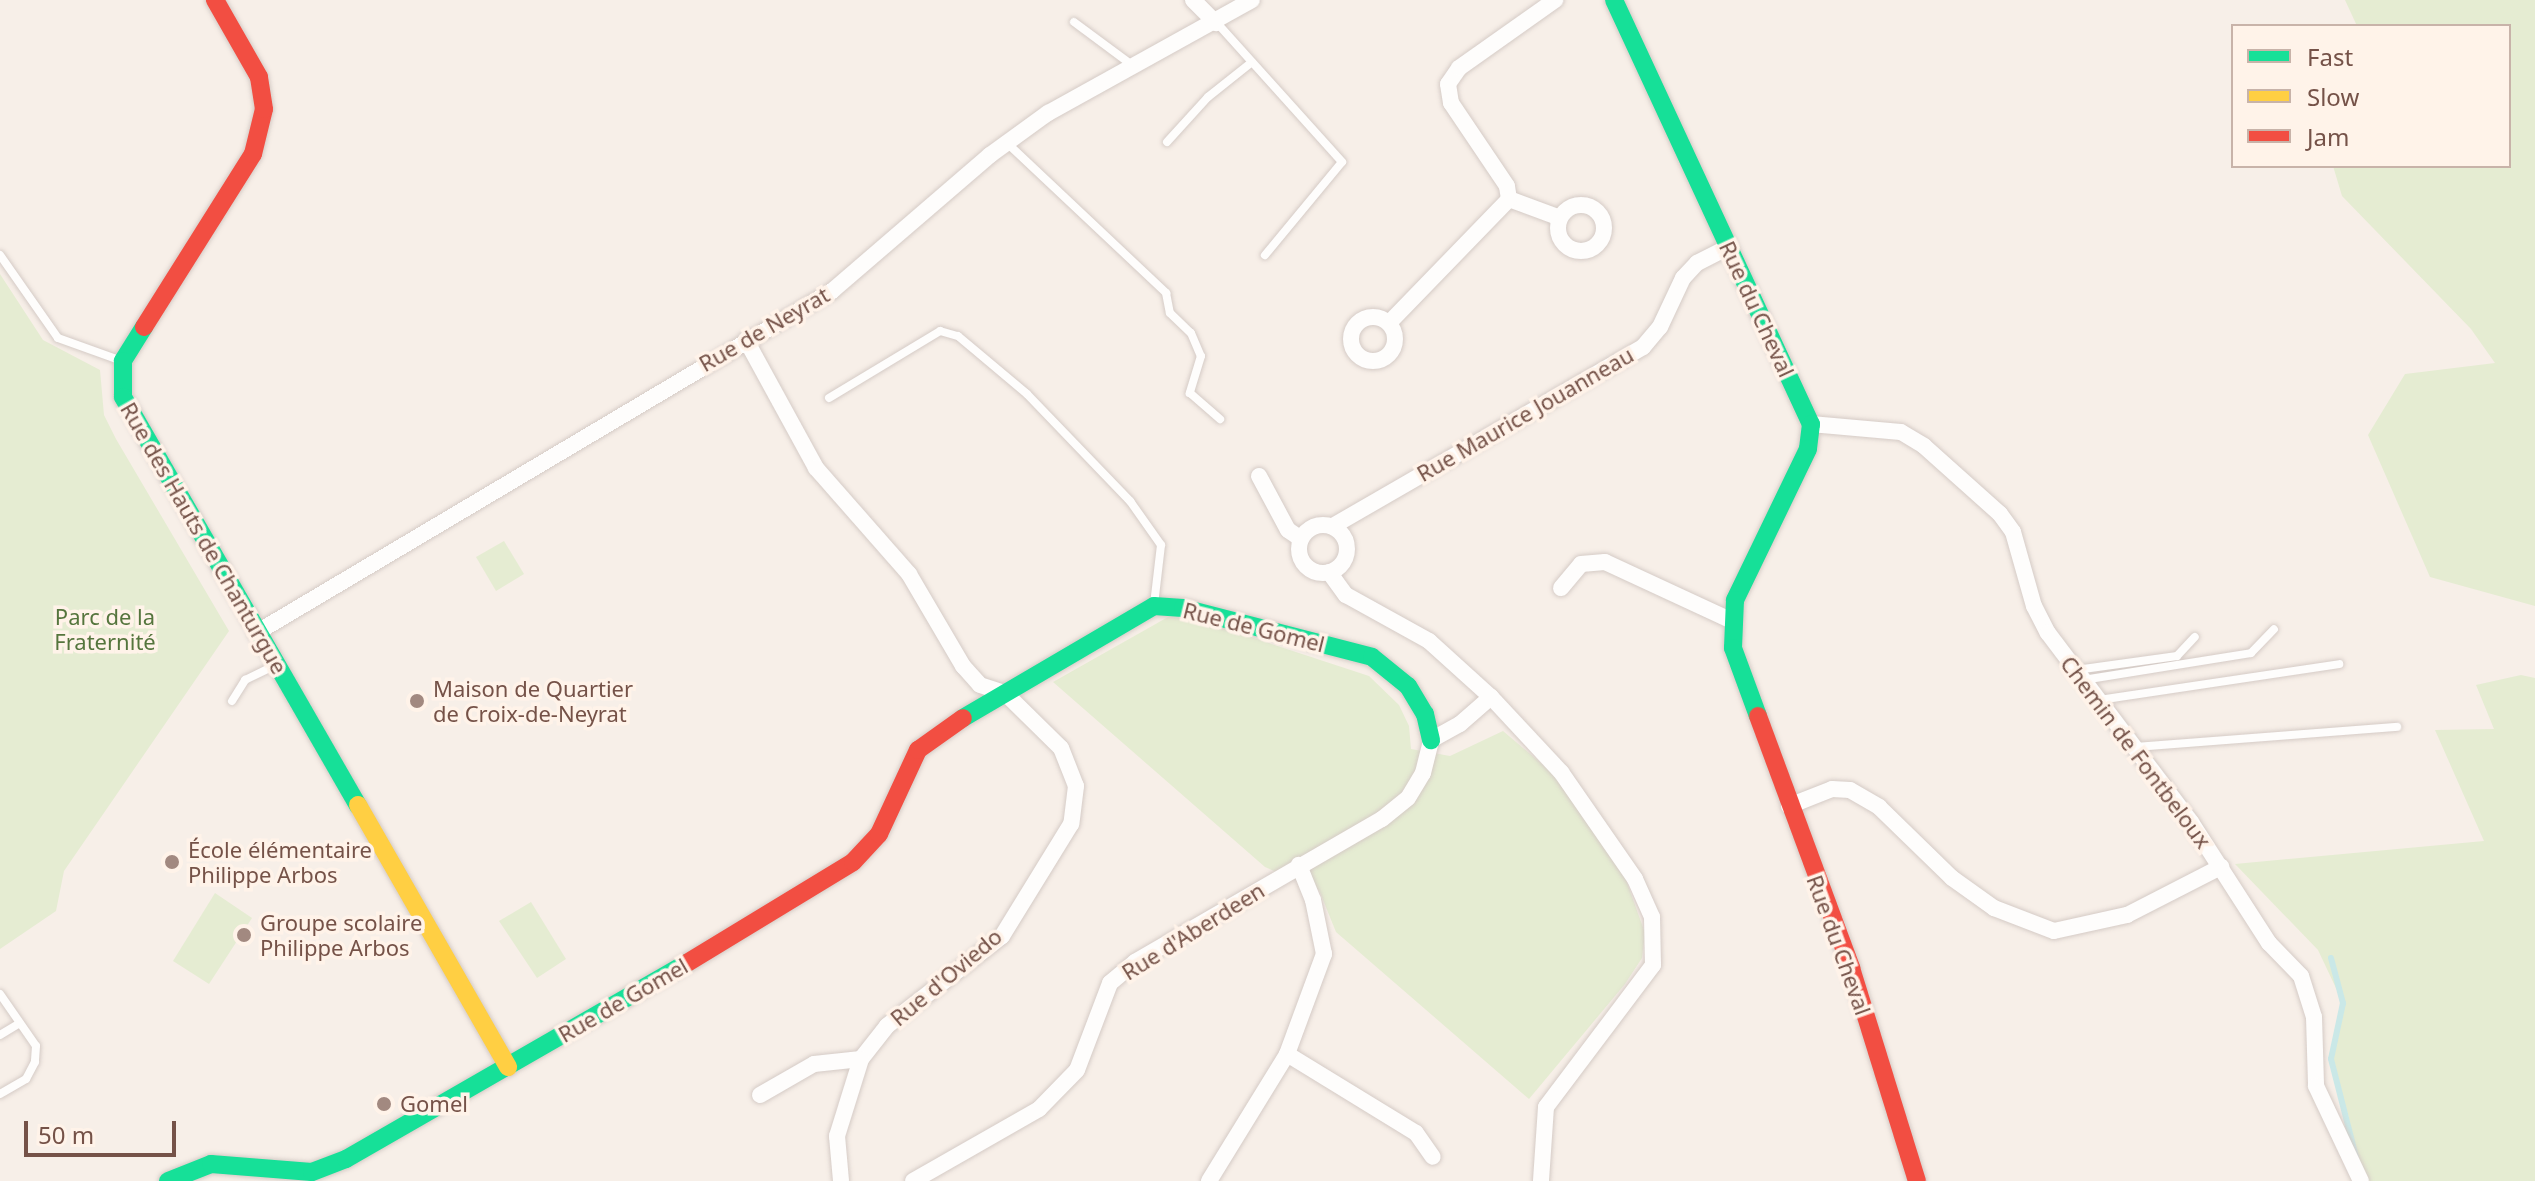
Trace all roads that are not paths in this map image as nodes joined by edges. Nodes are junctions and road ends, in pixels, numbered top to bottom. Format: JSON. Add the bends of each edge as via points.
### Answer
{"nodes":[{"id":1,"x":215,"y":0,"type":"edge"},
{"id":2,"x":1193,"y":0,"type":"edge"},
{"id":3,"x":1252,"y":0,"type":"edge"},
{"id":4,"x":1555,"y":0,"type":"edge"},
{"id":5,"x":1614,"y":0,"type":"edge"},
{"id":6,"x":1074,"y":22,"type":"dead end"},
{"id":7,"x":1216,"y":23,"type":"junction"},
{"id":8,"x":1252,"y":62,"type":"junction"},
{"id":9,"x":1132,"y":65,"type":"junction"},
{"id":10,"x":1167,"y":142,"type":"dead end"},
{"id":11,"x":1006,"y":143,"type":"junction"},
{"id":12,"x":1509,"y":199,"type":"junction"},
{"id":13,"x":1560,"y":218,"type":"dead end"},
{"id":14,"x":1727,"y":248,"type":"junction"},
{"id":15,"x":0,"y":255,"type":"edge"},
{"id":16,"x":1265,"y":255,"type":"dead end"},
{"id":17,"x":1389,"y":323,"type":"dead end"},
{"id":18,"x":746,"y":340,"type":"junction"},
{"id":19,"x":123,"y":361,"type":"junction"},
{"id":20,"x":829,"y":398,"type":"dead end"},
{"id":21,"x":1220,"y":419,"type":"dead end"},
{"id":22,"x":1811,"y":424,"type":"junction"},
{"id":23,"x":1259,"y":476,"type":"dead end"},
{"id":24,"x":1333,"y":526,"type":"junction"},
{"id":25,"x":1300,"y":538,"type":"junction"},
{"id":26,"x":1329,"y":572,"type":"junction"},
{"id":27,"x":1561,"y":588,"type":"dead end"},
{"id":28,"x":1154,"y":606,"type":"junction"},
{"id":29,"x":1730,"y":620,"type":"junction"},
{"id":30,"x":2274,"y":629,"type":"dead end"},
{"id":31,"x":256,"y":633,"type":"junction"},
{"id":32,"x":2195,"y":637,"type":"dead end"},
{"id":33,"x":2339,"y":664,"type":"dead end"},
{"id":34,"x":276,"y":665,"type":"junction"},
{"id":35,"x":2079,"y":675,"type":"junction"},
{"id":36,"x":1005,"y":693,"type":"junction"},
{"id":37,"x":1491,"y":697,"type":"junction"},
{"id":38,"x":2098,"y":700,"type":"junction"},
{"id":39,"x":232,"y":701,"type":"dead end"},
{"id":40,"x":2397,"y":727,"type":"dead end"},
{"id":41,"x":1431,"y":740,"type":"junction"},
{"id":42,"x":2131,"y":748,"type":"junction"},
{"id":43,"x":1789,"y":806,"type":"junction"},
{"id":44,"x":1299,"y":865,"type":"junction"},
{"id":45,"x":2221,"y":867,"type":"junction"},
{"id":46,"x":0,"y":994,"type":"edge"},
{"id":47,"x":20,"y":1023,"type":"junction"},
{"id":48,"x":0,"y":1035,"type":"edge"},
{"id":49,"x":1287,"y":1054,"type":"junction"},
{"id":50,"x":861,"y":1059,"type":"junction"},
{"id":51,"x":508,"y":1067,"type":"junction"},
{"id":52,"x":0,"y":1094,"type":"edge"},
{"id":53,"x":760,"y":1095,"type":"dead end"},
{"id":54,"x":1433,"y":1157,"type":"dead end"},
{"id":55,"x":2357,"y":1174,"type":"edge"},
{"id":56,"x":168,"y":1181,"type":"edge"},
{"id":57,"x":841,"y":1181,"type":"edge"},
{"id":58,"x":913,"y":1181,"type":"edge"},
{"id":59,"x":1209,"y":1181,"type":"edge"},
{"id":60,"x":1541,"y":1181,"type":"edge"},
{"id":61,"x":1917,"y":1181,"type":"edge"}],
"edges":[{"from":1,"to":19,"type":"street","via":[[262,87],[264,109],[253,154]]},
{"from":2,"to":7,"type":"street"},
{"from":3,"to":7,"type":"street","name":"Rue de Neyrat"},
{"from":4,"to":12,"type":"street","via":[[1459,68],[1448,84],[1451,103],[1507,186]]},
{"from":5,"to":14,"type":"street","name":"Rue du Cheval"},
{"from":6,"to":9,"type":"lane"},
{"from":7,"to":8,"type":"lane"},
{"from":7,"to":9,"type":"street","name":"Rue de Neyrat"},
{"from":8,"to":10,"type":"lane","via":[[1208,97]]},
{"from":8,"to":16,"type":"lane","via":[[1342,162]]},
{"from":9,"to":11,"type":"street","name":"Rue de Neyrat"},
{"from":11,"to":18,"type":"street","name":"Rue de Neyrat","via":[[832,291]]},
{"from":11,"to":21,"type":"lane","via":[[1166,293],[1170,313],[1191,333],[1201,356],[1201,367],[1188,385],[1190,393]]},
{"from":12,"to":13,"type":"street"},
{"from":12,"to":17,"type":"street"},
{"from":14,"to":22,"type":"street","name":"Rue du Cheval"},
{"from":14,"to":24,"type":"street","name":"Rue Maurice Jouanneau","via":[[1697,263],[1683,278],[1660,327],[1643,347]]},
{"from":15,"to":19,"type":"lane","via":[[58,338]]},
{"from":18,"to":31,"type":"street","name":"Rue de Neyrat"},
{"from":18,"to":36,"type":"street","via":[[816,468],[909,574],[963,666],[980,685]]},
{"from":19,"to":31,"type":"street","name":"Rue des Hauts de Chanturgue","via":[[123,397],[133,423]]},
{"from":20,"to":28,"type":"lane","via":[[940,331],[958,336],[1010,378],[1130,501],[1161,545]]},
{"from":22,"to":29,"type":"street","via":[[1808,449]]},
{"from":22,"to":35,"type":"street","name":"Chemin de Fontbeloux","via":[[1901,432],[1976,489],[2013,532],[2034,606]]},
{"from":23,"to":25,"type":"street","via":[[1288,530]]},
{"from":24,"to":25,"type":"street","via":[[1318,524]]},
{"from":24,"to":26,"type":"street","via":[[1345,539],[1346,555]]},
{"from":25,"to":26,"type":"street","via":[[1302,562],[1314,572]]},
{"from":26,"to":37,"type":"street","via":[[1346,595],[1429,641]]},
{"from":27,"to":29,"type":"street","via":[[1581,564],[1605,562]]},
{"from":28,"to":36,"type":"street","name":"Rue de Gomel"},
{"from":28,"to":41,"type":"street","name":"Rue de Gomel","via":[[1183,608],[1372,657],[1408,686],[1425,714]]},
{"from":29,"to":43,"type":"street","name":"Rue du Cheval","via":[[1742,681]]},
{"from":30,"to":35,"type":"lane","via":[[2251,653]]},
{"from":31,"to":34,"type":"street","name":"Rue des Hauts de Chanturgue"},
{"from":32,"to":35,"type":"lane","via":[[2177,656]]},
{"from":33,"to":38,"type":"lane"},
{"from":34,"to":39,"type":"lane","via":[[245,680]]},
{"from":34,"to":51,"type":"street","name":"Rue des Hauts de Chanturgue"},
{"from":35,"to":38,"type":"street","name":"Chemin de Fontbeloux"},
{"from":36,"to":50,"type":"street","name":"Rue d'Oviedo","via":[[1066,756],[1076,786],[1071,824],[1002,936],[887,1026]]},
{"from":36,"to":51,"type":"street","name":"Rue de Gomel","via":[[918,750],[879,834],[853,862]]},
{"from":37,"to":41,"type":"street"},
{"from":37,"to":60,"type":"street","via":[[1561,772],[1635,879],[1656,938],[1653,965],[1546,1107]]},
{"from":38,"to":42,"type":"street","name":"Chemin de Fontbeloux"},
{"from":40,"to":42,"type":"lane"},
{"from":41,"to":44,"type":"street","name":"Rue d'Aberdeen","via":[[1423,773],[1408,798]]},
{"from":42,"to":45,"type":"street","name":"Chemin de Fontbeloux"},
{"from":43,"to":45,"type":"street","via":[[1832,789],[1850,790],[1879,807],[1952,878],[1994,908],[2054,931],[2127,915]]},
{"from":43,"to":61,"type":"street","name":"Rue du Cheval","via":[[1851,968]]},
{"from":44,"to":49,"type":"street","via":[[1313,900],[1324,954]]},
{"from":44,"to":58,"type":"street","name":"Rue d'Aberdeen","via":[[1135,962],[1110,983],[1077,1070],[1062,1090],[1039,1109]]},
{"from":45,"to":55,"type":"street","name":"Chemin de Fontbeloux","via":[[2269,943],[2306,987],[2314,1017],[2316,1086]]},
{"from":46,"to":47,"type":"lane"},
{"from":47,"to":48,"type":"lane"},
{"from":47,"to":52,"type":"lane","via":[[36,1046],[35,1062],[26,1079]]},
{"from":49,"to":54,"type":"street","via":[[1416,1133]]},
{"from":49,"to":59,"type":"street"},
{"from":50,"to":53,"type":"street","via":[[814,1064]]},
{"from":50,"to":57,"type":"street","name":"Rue d'Oviedo","via":[[837,1136]]},
{"from":51,"to":56,"type":"street","name":"Rue de Gomel","via":[[346,1159],[312,1172],[211,1164]]}]}
